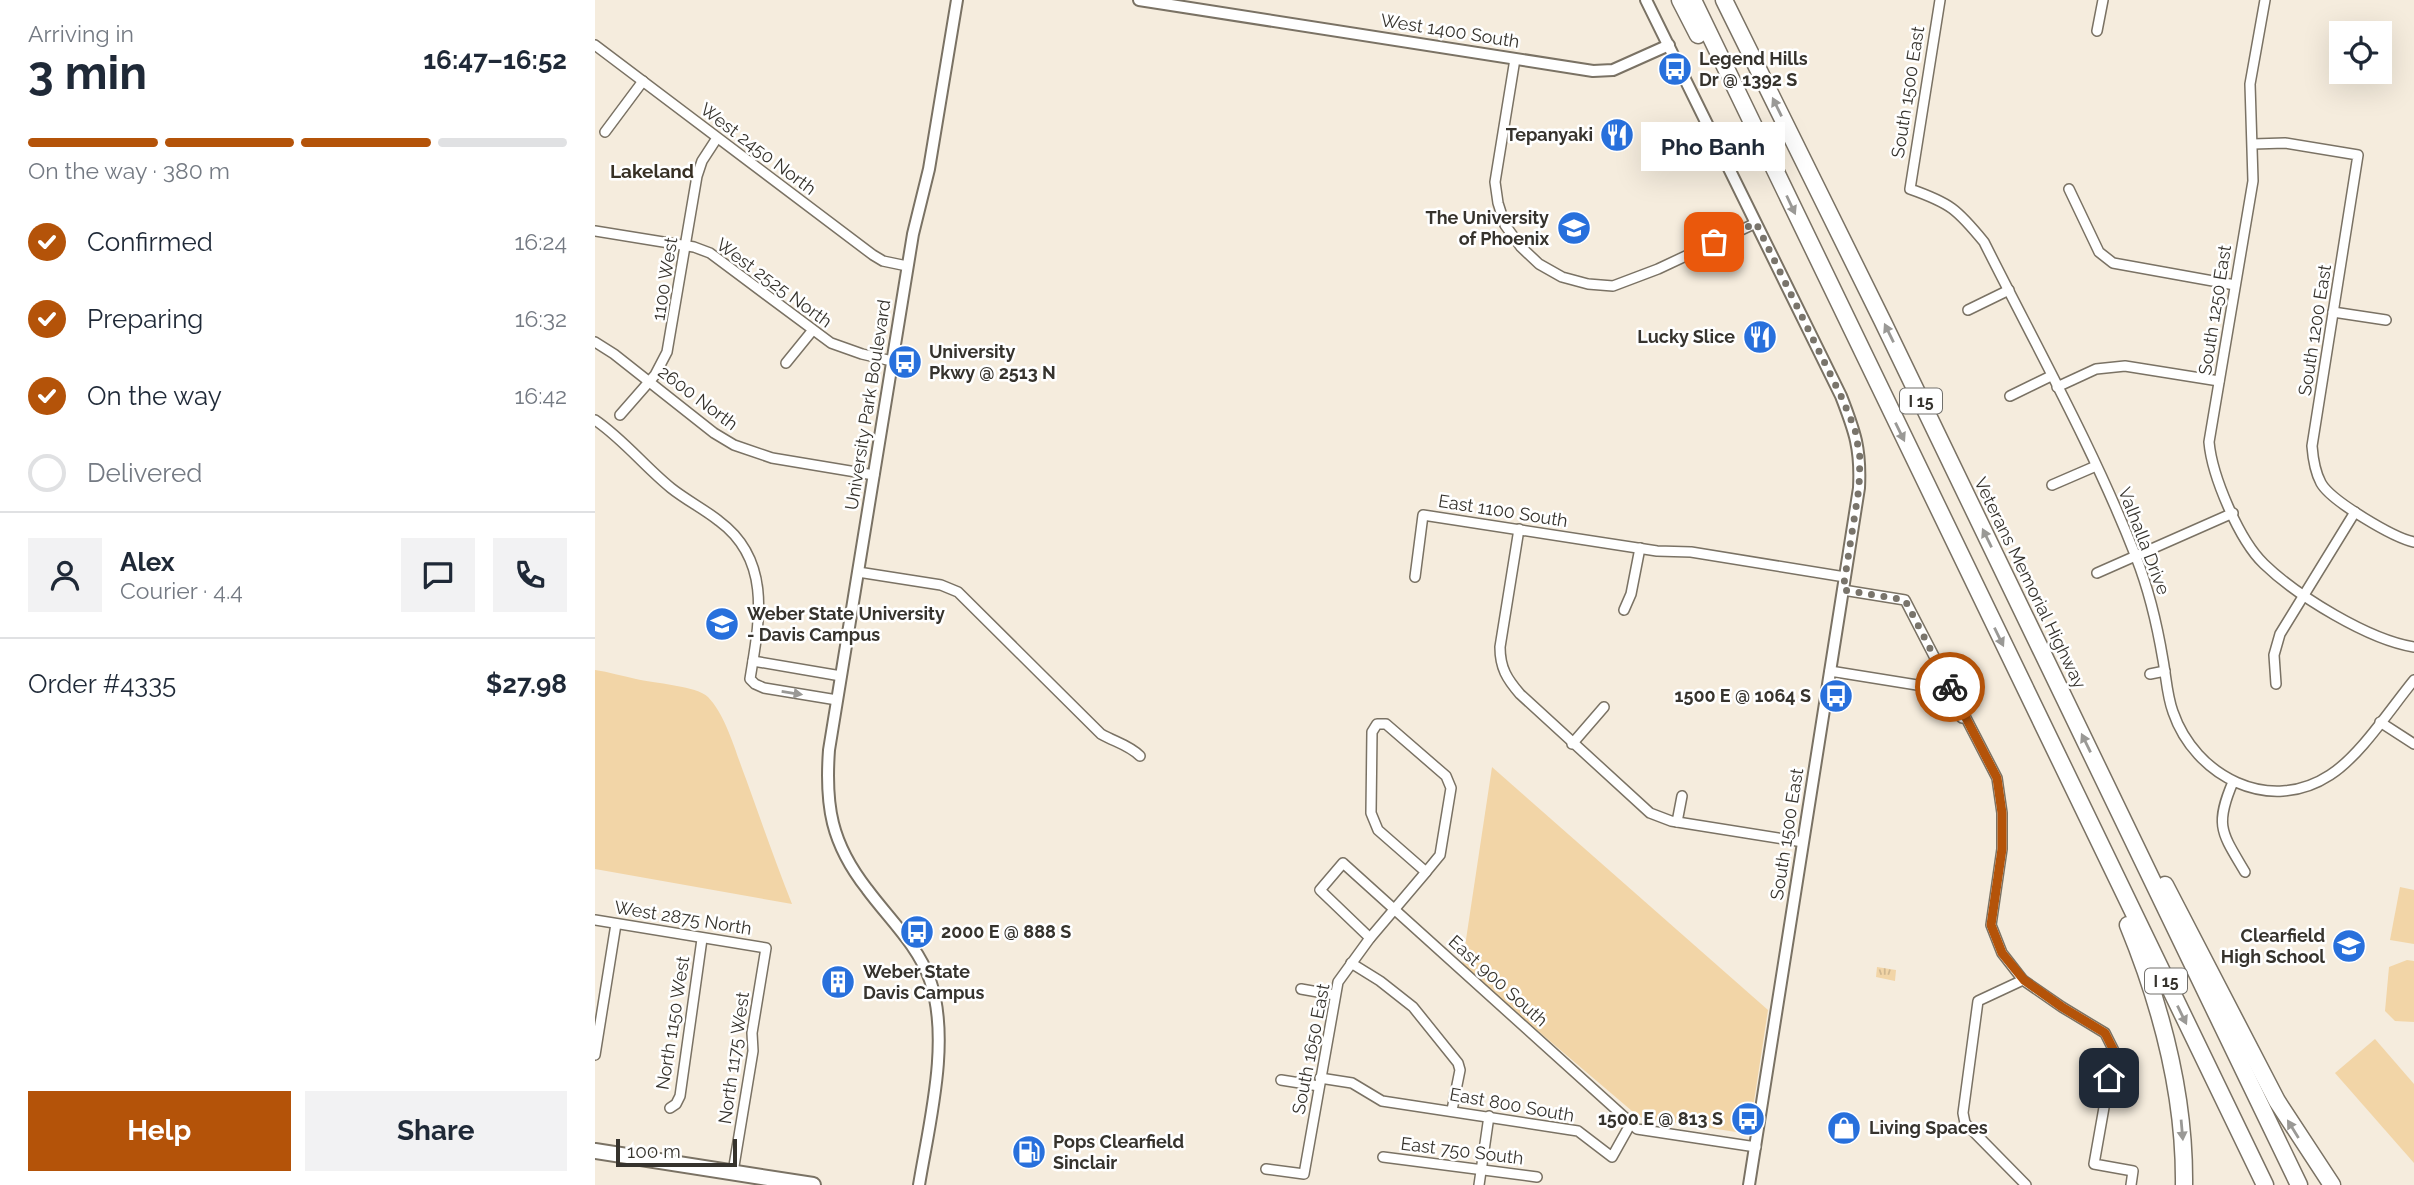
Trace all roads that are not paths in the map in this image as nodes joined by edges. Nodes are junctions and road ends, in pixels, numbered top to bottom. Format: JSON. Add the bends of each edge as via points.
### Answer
{"nodes":[{"id":1,"x":957,"y":0,"type":"edge"},
{"id":2,"x":1139,"y":0,"type":"edge"},
{"id":3,"x":1646,"y":0,"type":"edge"},
{"id":4,"x":1680,"y":0,"type":"edge"},
{"id":5,"x":1693,"y":0,"type":"edge"},
{"id":6,"x":1724,"y":0,"type":"edge"},
{"id":7,"x":1940,"y":0,"type":"edge"},
{"id":8,"x":2103,"y":0,"type":"edge"},
{"id":9,"x":2265,"y":0,"type":"edge"},
{"id":10,"x":2097,"y":32,"type":"dead end"},
{"id":11,"x":595,"y":45,"type":"edge"},
{"id":12,"x":1669,"y":45,"type":"junction"},
{"id":13,"x":1515,"y":59,"type":"junction"},
{"id":14,"x":643,"y":81,"type":"junction"},
{"id":15,"x":605,"y":132,"type":"dead end"},
{"id":16,"x":717,"y":138,"type":"junction"},
{"id":17,"x":1762,"y":143,"type":"junction"},
{"id":18,"x":2253,"y":144,"type":"junction"},
{"id":19,"x":1910,"y":188,"type":"joint"},
{"id":20,"x":2069,"y":189,"type":"dead end"},
{"id":21,"x":1756,"y":223,"type":"junction"},
{"id":22,"x":595,"y":231,"type":"edge"},
{"id":23,"x":686,"y":246,"type":"junction"},
{"id":24,"x":908,"y":266,"type":"junction"},
{"id":25,"x":2235,"y":285,"type":"junction"},
{"id":26,"x":2008,"y":290,"type":"junction"},
{"id":27,"x":1968,"y":310,"type":"dead end"},
{"id":28,"x":2333,"y":312,"type":"junction"},
{"id":29,"x":2386,"y":320,"type":"dead end"},
{"id":30,"x":812,"y":331,"type":"junction"},
{"id":31,"x":595,"y":342,"type":"edge"},
{"id":32,"x":892,"y":361,"type":"junction"},
{"id":33,"x":786,"y":363,"type":"dead end"},
{"id":34,"x":2052,"y":376,"type":"junction"},
{"id":35,"x":649,"y":381,"type":"junction"},
{"id":36,"x":2220,"y":381,"type":"junction"},
{"id":37,"x":2057,"y":387,"type":"junction"},
{"id":38,"x":2010,"y":397,"type":"dead end"},
{"id":39,"x":620,"y":415,"type":"dead end"},
{"id":40,"x":595,"y":420,"type":"edge"},
{"id":41,"x":2096,"y":466,"type":"junction"},
{"id":42,"x":874,"y":475,"type":"junction"},
{"id":43,"x":2052,"y":485,"type":"dead end"},
{"id":44,"x":2355,"y":512,"type":"junction"},
{"id":45,"x":2233,"y":513,"type":"junction"},
{"id":46,"x":1519,"y":529,"type":"junction"},
{"id":47,"x":2414,"y":542,"type":"edge"},
{"id":48,"x":1640,"y":548,"type":"junction"},
{"id":49,"x":2136,"y":556,"type":"junction"},
{"id":50,"x":858,"y":572,"type":"junction"},
{"id":51,"x":2097,"y":573,"type":"dead end"},
{"id":52,"x":1415,"y":577,"type":"dead end"},
{"id":53,"x":1845,"y":577,"type":"junction"},
{"id":54,"x":1843,"y":590,"type":"junction"},
{"id":55,"x":2303,"y":594,"type":"junction"},
{"id":56,"x":1624,"y":610,"type":"dead end"},
{"id":57,"x":2414,"y":647,"type":"edge"},
{"id":58,"x":753,"y":661,"type":"junction"},
{"id":59,"x":1830,"y":671,"type":"junction"},
{"id":60,"x":2165,"y":671,"type":"junction"},
{"id":61,"x":2150,"y":674,"type":"dead end"},
{"id":62,"x":841,"y":676,"type":"junction"},
{"id":63,"x":2414,"y":680,"type":"edge"},
{"id":64,"x":2276,"y":684,"type":"dead end"},
{"id":65,"x":838,"y":700,"type":"junction"},
{"id":66,"x":1604,"y":707,"type":"dead end"},
{"id":67,"x":2379,"y":722,"type":"junction"},
{"id":68,"x":1971,"y":727,"type":"junction"},
{"id":69,"x":1572,"y":744,"type":"junction"},
{"id":70,"x":2414,"y":744,"type":"edge"},
{"id":71,"x":1140,"y":756,"type":"dead end"},
{"id":72,"x":2066,"y":777,"type":"junction"},
{"id":73,"x":2233,"y":782,"type":"junction"},
{"id":74,"x":1682,"y":796,"type":"dead end"},
{"id":75,"x":2115,"y":805,"type":"junction"},
{"id":76,"x":1677,"y":822,"type":"junction"},
{"id":77,"x":1803,"y":842,"type":"junction"},
{"id":78,"x":1426,"y":872,"type":"junction"},
{"id":79,"x":2245,"y":872,"type":"dead end"},
{"id":80,"x":1395,"y":909,"type":"junction"},
{"id":81,"x":595,"y":920,"type":"edge"},
{"id":82,"x":616,"y":924,"type":"junction"},
{"id":83,"x":1370,"y":938,"type":"junction"},
{"id":84,"x":702,"y":939,"type":"junction"},
{"id":85,"x":766,"y":948,"type":"joint"},
{"id":86,"x":1351,"y":963,"type":"junction"},
{"id":87,"x":2024,"y":980,"type":"junction"},
{"id":88,"x":1301,"y":989,"type":"dead end"},
{"id":89,"x":1335,"y":995,"type":"junction"},
{"id":90,"x":595,"y":1055,"type":"edge"},
{"id":91,"x":1281,"y":1080,"type":"dead end"},
{"id":92,"x":1319,"y":1082,"type":"junction"},
{"id":93,"x":670,"y":1108,"type":"dead end"},
{"id":94,"x":1452,"y":1110,"type":"junction"},
{"id":95,"x":1489,"y":1116,"type":"junction"},
{"id":96,"x":1631,"y":1123,"type":"junction"},
{"id":97,"x":1756,"y":1147,"type":"junction"},
{"id":98,"x":595,"y":1151,"type":"edge"},
{"id":99,"x":1383,"y":1157,"type":"dead end"},
{"id":100,"x":1266,"y":1169,"type":"dead end"},
{"id":101,"x":1482,"y":1170,"type":"junction"},
{"id":102,"x":733,"y":1172,"type":"junction"},
{"id":103,"x":1537,"y":1177,"type":"dead end"},
{"id":104,"x":813,"y":1185,"type":"edge"},
{"id":105,"x":919,"y":1185,"type":"edge"},
{"id":106,"x":1479,"y":1185,"type":"edge"},
{"id":107,"x":1749,"y":1185,"type":"edge"},
{"id":108,"x":2027,"y":1185,"type":"edge"},
{"id":109,"x":2130,"y":1185,"type":"edge"},
{"id":110,"x":2184,"y":1185,"type":"edge"},
{"id":111,"x":2265,"y":1185,"type":"edge"},
{"id":112,"x":2299,"y":1185,"type":"edge"},
{"id":113,"x":2332,"y":1185,"type":"edge"}],
"edges":[{"from":1,"to":24,"type":"street","name":"University Park Boulevard"},
{"from":2,"to":13,"type":"street","name":"West 1400 South"},
{"from":3,"to":12,"type":"street","name":"South 1500 East"},
{"from":4,"to":17,"type":"highway","via":[[1741,121]]},
{"from":5,"to":17,"type":"highway","number":"I 15"},
{"from":75,"to":6,"type":"highway","name":"Veterans Memorial Highway","number":"I 15","one_way":true},
{"from":7,"to":19,"type":"street","name":"South 1500 East"},
{"from":8,"to":10,"type":"street"},
{"from":9,"to":18,"type":"street","name":"South 1250 East","via":[[2250,84]]},
{"from":11,"to":14,"type":"street","name":"West 2450 North"},
{"from":12,"to":13,"type":"street","name":"West 1400 South","via":[[1613,70]]},
{"from":12,"to":21,"type":"street","name":"South 1500 East"},
{"from":13,"to":21,"type":"street","via":[[1495,182],[1505,225],[1539,264],[1562,277],[1613,286]]},
{"from":14,"to":15,"type":"street"},
{"from":14,"to":16,"type":"street","name":"West 2450 North"},
{"from":16,"to":23,"type":"street","name":"1100 West","via":[[699,169]]},
{"from":16,"to":24,"type":"street","name":"West 2450 North","via":[[873,256]]},
{"from":17,"to":72,"type":"highway","number":"I 15","one_way":true},
{"from":18,"to":25,"type":"street","name":"South 1250 East","via":[[2253,181]]},
{"from":18,"to":28,"type":"street","name":"South 1200 East","via":[[2285,143],[2358,155]]},
{"from":19,"to":26,"type":"street","name":"Valhalla Drive","via":[[1960,213],[1984,242]]},
{"from":20,"to":25,"type":"street","via":[[2099,251],[2113,263]]},
{"from":21,"to":53,"type":"street","name":"South 1500 East","via":[[1855,429],[1859,488]]},
{"from":22,"to":23,"type":"street","name":"West 2525 North"},
{"from":23,"to":30,"type":"street","name":"West 2525 North","via":[[724,262]]},
{"from":23,"to":35,"type":"street","name":"1100 West","via":[[667,352]]},
{"from":24,"to":32,"type":"street","name":"University Park Boulevard"},
{"from":25,"to":36,"type":"street","name":"South 1250 East"},
{"from":26,"to":27,"type":"street"},
{"from":26,"to":34,"type":"street","name":"Valhalla Drive"},
{"from":28,"to":29,"type":"street"},
{"from":28,"to":44,"type":"street","name":"South 1200 East","via":[[2312,446],[2322,485]]},
{"from":30,"to":32,"type":"street","name":"West 2525 North","via":[[846,350]]},
{"from":30,"to":33,"type":"street"},
{"from":31,"to":35,"type":"street","name":"2600 North"},
{"from":32,"to":42,"type":"street","name":"University Park Boulevard"},
{"from":34,"to":37,"type":"street","name":"Valhalla Drive"},
{"from":34,"to":38,"type":"street"},
{"from":35,"to":39,"type":"street","name":"1100 West"},
{"from":35,"to":42,"type":"street","name":"2600 North","via":[[734,445],[772,458]]},
{"from":36,"to":37,"type":"street","via":[[2125,366],[2096,369]]},
{"from":36,"to":45,"type":"street","name":"South 1250 East","via":[[2209,442],[2211,462]]},
{"from":37,"to":41,"type":"street","name":"Valhalla Drive"},
{"from":40,"to":58,"type":"street","via":[[669,487],[720,521],[739,541],[759,588]]},
{"from":41,"to":43,"type":"street"},
{"from":41,"to":49,"type":"street","name":"Valhalla Drive"},
{"from":42,"to":50,"type":"street","name":"University Park Boulevard"},
{"from":44,"to":47,"type":"street"},
{"from":44,"to":55,"type":"street"},
{"from":45,"to":49,"type":"street"},
{"from":45,"to":55,"type":"street","name":"South 1250 East","via":[[2263,563]]},
{"from":46,"to":48,"type":"street","name":"East 1100 South"},
{"from":46,"to":52,"type":"street","name":"East 1100 South","via":[[1423,515]]},
{"from":46,"to":69,"type":"street","via":[[1500,663],[1520,694]]},
{"from":48,"to":53,"type":"street","name":"East 1100 South"},
{"from":48,"to":56,"type":"street"},
{"from":49,"to":51,"type":"street"},
{"from":49,"to":60,"type":"street","name":"Valhalla Drive","via":[[2155,615]]},
{"from":50,"to":62,"type":"street","name":"University Park Boulevard"},
{"from":50,"to":71,"type":"street","via":[[958,592],[1101,734]]},
{"from":53,"to":54,"type":"street","name":"South 1500 East"},
{"from":54,"to":59,"type":"street","name":"South 1500 East"},
{"from":54,"to":68,"type":"street","via":[[1905,600]]},
{"from":55,"to":57,"type":"street","via":[[2353,625]]},
{"from":55,"to":64,"type":"street","via":[[2280,634],[2274,655]]},
{"from":58,"to":62,"type":"street"},
{"from":58,"to":65,"type":"street","one_way":true,"via":[[750,679],[755,684]]},
{"from":59,"to":68,"type":"street","via":[[1917,685],[1944,699]]},
{"from":59,"to":77,"type":"street","name":"South 1500 East"},
{"from":60,"to":61,"type":"street"},
{"from":60,"to":73,"type":"street","name":"Valhalla Drive","via":[[2172,711],[2185,739],[2200,758]]},
{"from":62,"to":65,"type":"street","name":"University Park Boulevard"},
{"from":63,"to":67,"type":"street"},
{"from":65,"to":105,"type":"street","name":"University Park Boulevard","via":[[827,773],[830,817],[853,870],[899,926],[923,965],[935,996],[940,1047]]},
{"from":66,"to":69,"type":"street"},
{"from":67,"to":70,"type":"street"},
{"from":67,"to":73,"type":"street","via":[[2353,756],[2330,775],[2302,788],[2257,789]]},
{"from":68,"to":87,"type":"street","via":[[1997,778],[2002,813],[2001,863],[1991,925],[2002,953]]},
{"from":69,"to":76,"type":"street","via":[[1643,808]]},
{"from":72,"to":110,"type":"highway","one_way":true,"via":[[2161,1018],[2177,1089]]},
{"from":72,"to":111,"type":"highway","number":"I 15","one_way":true},
{"from":73,"to":79,"type":"street","via":[[2222,806],[2222,826]]},
{"from":74,"to":76,"type":"street"},
{"from":75,"to":112,"type":"highway","name":"Veterans Memorial Highway","number":"I 15"},
{"from":113,"to":75,"type":"highway","one_way":true,"via":[[2286,1116],[2144,844]]},
{"from":76,"to":77,"type":"street"},
{"from":77,"to":97,"type":"street","name":"South 1500 East"},
{"from":78,"to":78,"type":"street","name":"South 1650 East","via":[[1440,855],[1451,788],[1446,776],[1386,724],[1377,724],[1372,732],[1371,813],[1378,830]]},
{"from":78,"to":80,"type":"street","name":"South 1650 East"},
{"from":80,"to":83,"type":"street","name":"South 1650 East"},
{"from":80,"to":83,"type":"street","name":"East 900 South","via":[[1343,863],[1320,890]]},
{"from":80,"to":96,"type":"street","name":"East 900 South"},
{"from":81,"to":82,"type":"street","name":"West 2875 North"},
{"from":82,"to":84,"type":"street","name":"West 2875 North"},
{"from":82,"to":90,"type":"street"},
{"from":83,"to":86,"type":"street","name":"South 1650 East"},
{"from":84,"to":85,"type":"street","name":"West 2875 North"},
{"from":84,"to":93,"type":"street","name":"North 1150 West","via":[[680,1096]]},
{"from":85,"to":102,"type":"street","name":"North 1175 West"},
{"from":86,"to":89,"type":"street","name":"South 1650 East"},
{"from":86,"to":94,"type":"street","via":[[1413,1007],[1458,1063]]},
{"from":87,"to":108,"type":"street","via":[[1978,1001],[1963,1113],[1965,1122]]},
{"from":87,"to":109,"type":"street","via":[[2105,1033],[2114,1051],[2094,1164],[2133,1171]]},
{"from":88,"to":89,"type":"street"},
{"from":89,"to":92,"type":"street","name":"South 1650 East"},
{"from":91,"to":92,"type":"street","name":"East 800 South"},
{"from":92,"to":94,"type":"street","name":"East 800 South","via":[[1352,1083],[1382,1101]]},
{"from":92,"to":100,"type":"street","name":"South 1650 East","via":[[1304,1174]]},
{"from":94,"to":95,"type":"street","name":"East 800 South"},
{"from":95,"to":96,"type":"street","name":"East 800 South","via":[[1578,1131],[1612,1157]]},
{"from":95,"to":101,"type":"street"},
{"from":96,"to":97,"type":"street","via":[[1637,1129]]},
{"from":97,"to":107,"type":"street","name":"South 1500 East"},
{"from":98,"to":102,"type":"main road"},
{"from":99,"to":101,"type":"street","name":"East 750 South"},
{"from":101,"to":103,"type":"street","name":"East 750 South"},
{"from":101,"to":106,"type":"street"},
{"from":102,"to":104,"type":"main road"}]}
